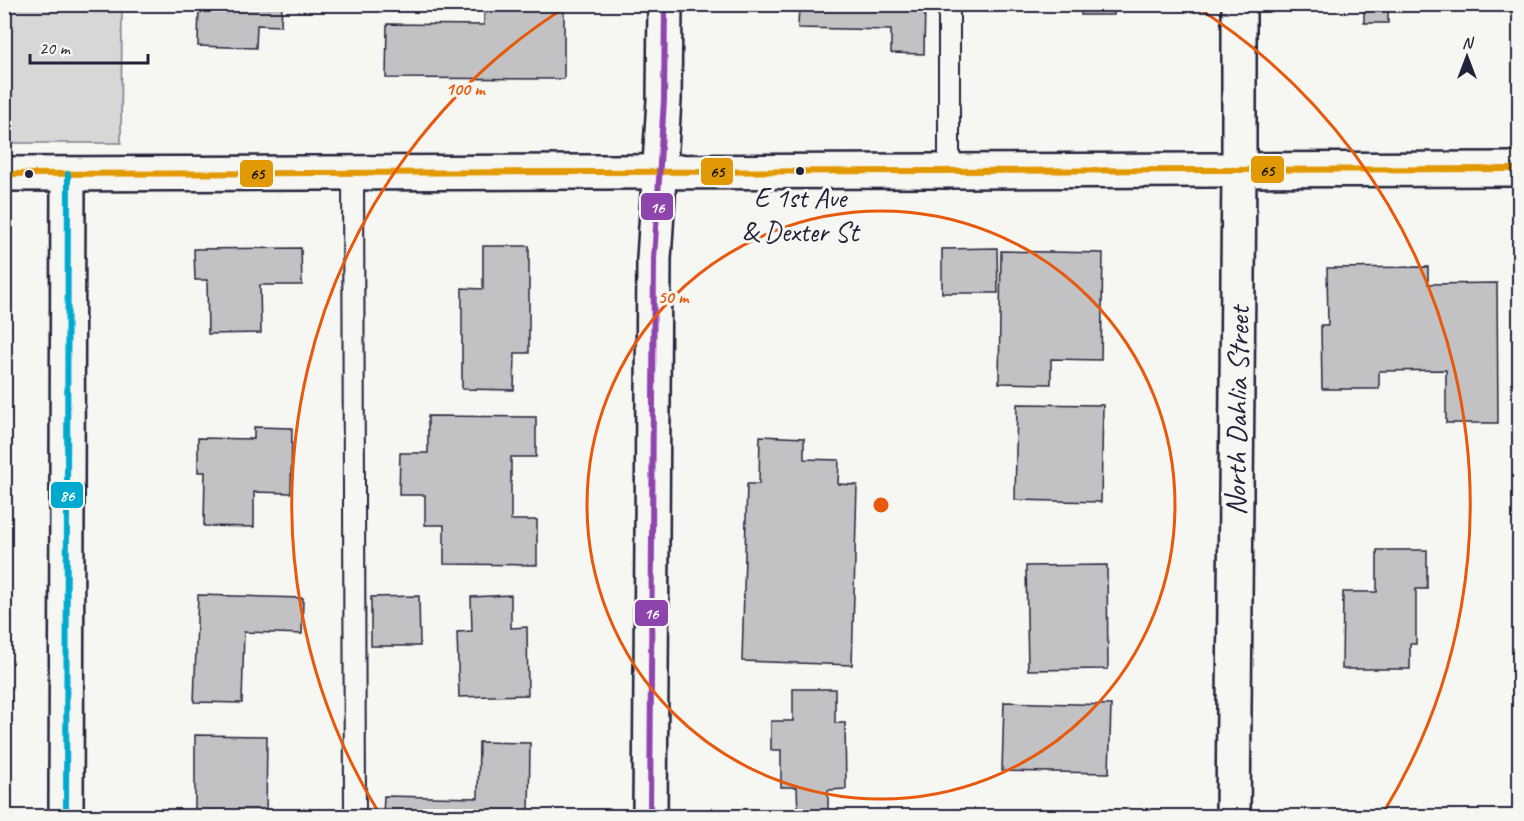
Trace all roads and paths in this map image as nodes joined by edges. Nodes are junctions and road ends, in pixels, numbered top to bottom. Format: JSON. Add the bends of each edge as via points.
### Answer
{"nodes":[{"id":1,"x":665,"y":4,"type":"edge"},
{"id":2,"x":949,"y":4,"type":"edge"},
{"id":3,"x":1239,"y":4,"type":"edge"},
{"id":4,"x":1520,"y":169,"type":"edge"},
{"id":5,"x":949,"y":170,"type":"junction"},
{"id":6,"x":1239,"y":170,"type":"junction"},
{"id":7,"x":353,"y":172,"type":"junction"},
{"id":8,"x":659,"y":172,"type":"junction"},
{"id":9,"x":4,"y":174,"type":"edge"},
{"id":10,"x":68,"y":174,"type":"junction"},
{"id":11,"x":66,"y":816,"type":"edge"},
{"id":12,"x":355,"y":816,"type":"edge"},
{"id":13,"x":650,"y":816,"type":"edge"},
{"id":14,"x":1233,"y":816,"type":"edge"}],
"edges":[{"from":1,"to":8,"type":"street"},
{"from":2,"to":5,"type":"lane"},
{"from":3,"to":6,"type":"street","name":"North Dahlia Street"},
{"from":4,"to":6,"type":"street"},
{"from":5,"to":6,"type":"street"},
{"from":5,"to":8,"type":"street"},
{"from":6,"to":14,"type":"street","name":"North Dahlia Street"},
{"from":7,"to":8,"type":"street"},
{"from":7,"to":10,"type":"street"},
{"from":7,"to":12,"type":"lane"},
{"from":8,"to":13,"type":"street","via":[[654,259]]},
{"from":9,"to":10,"type":"street"},
{"from":10,"to":11,"type":"street"}]}
